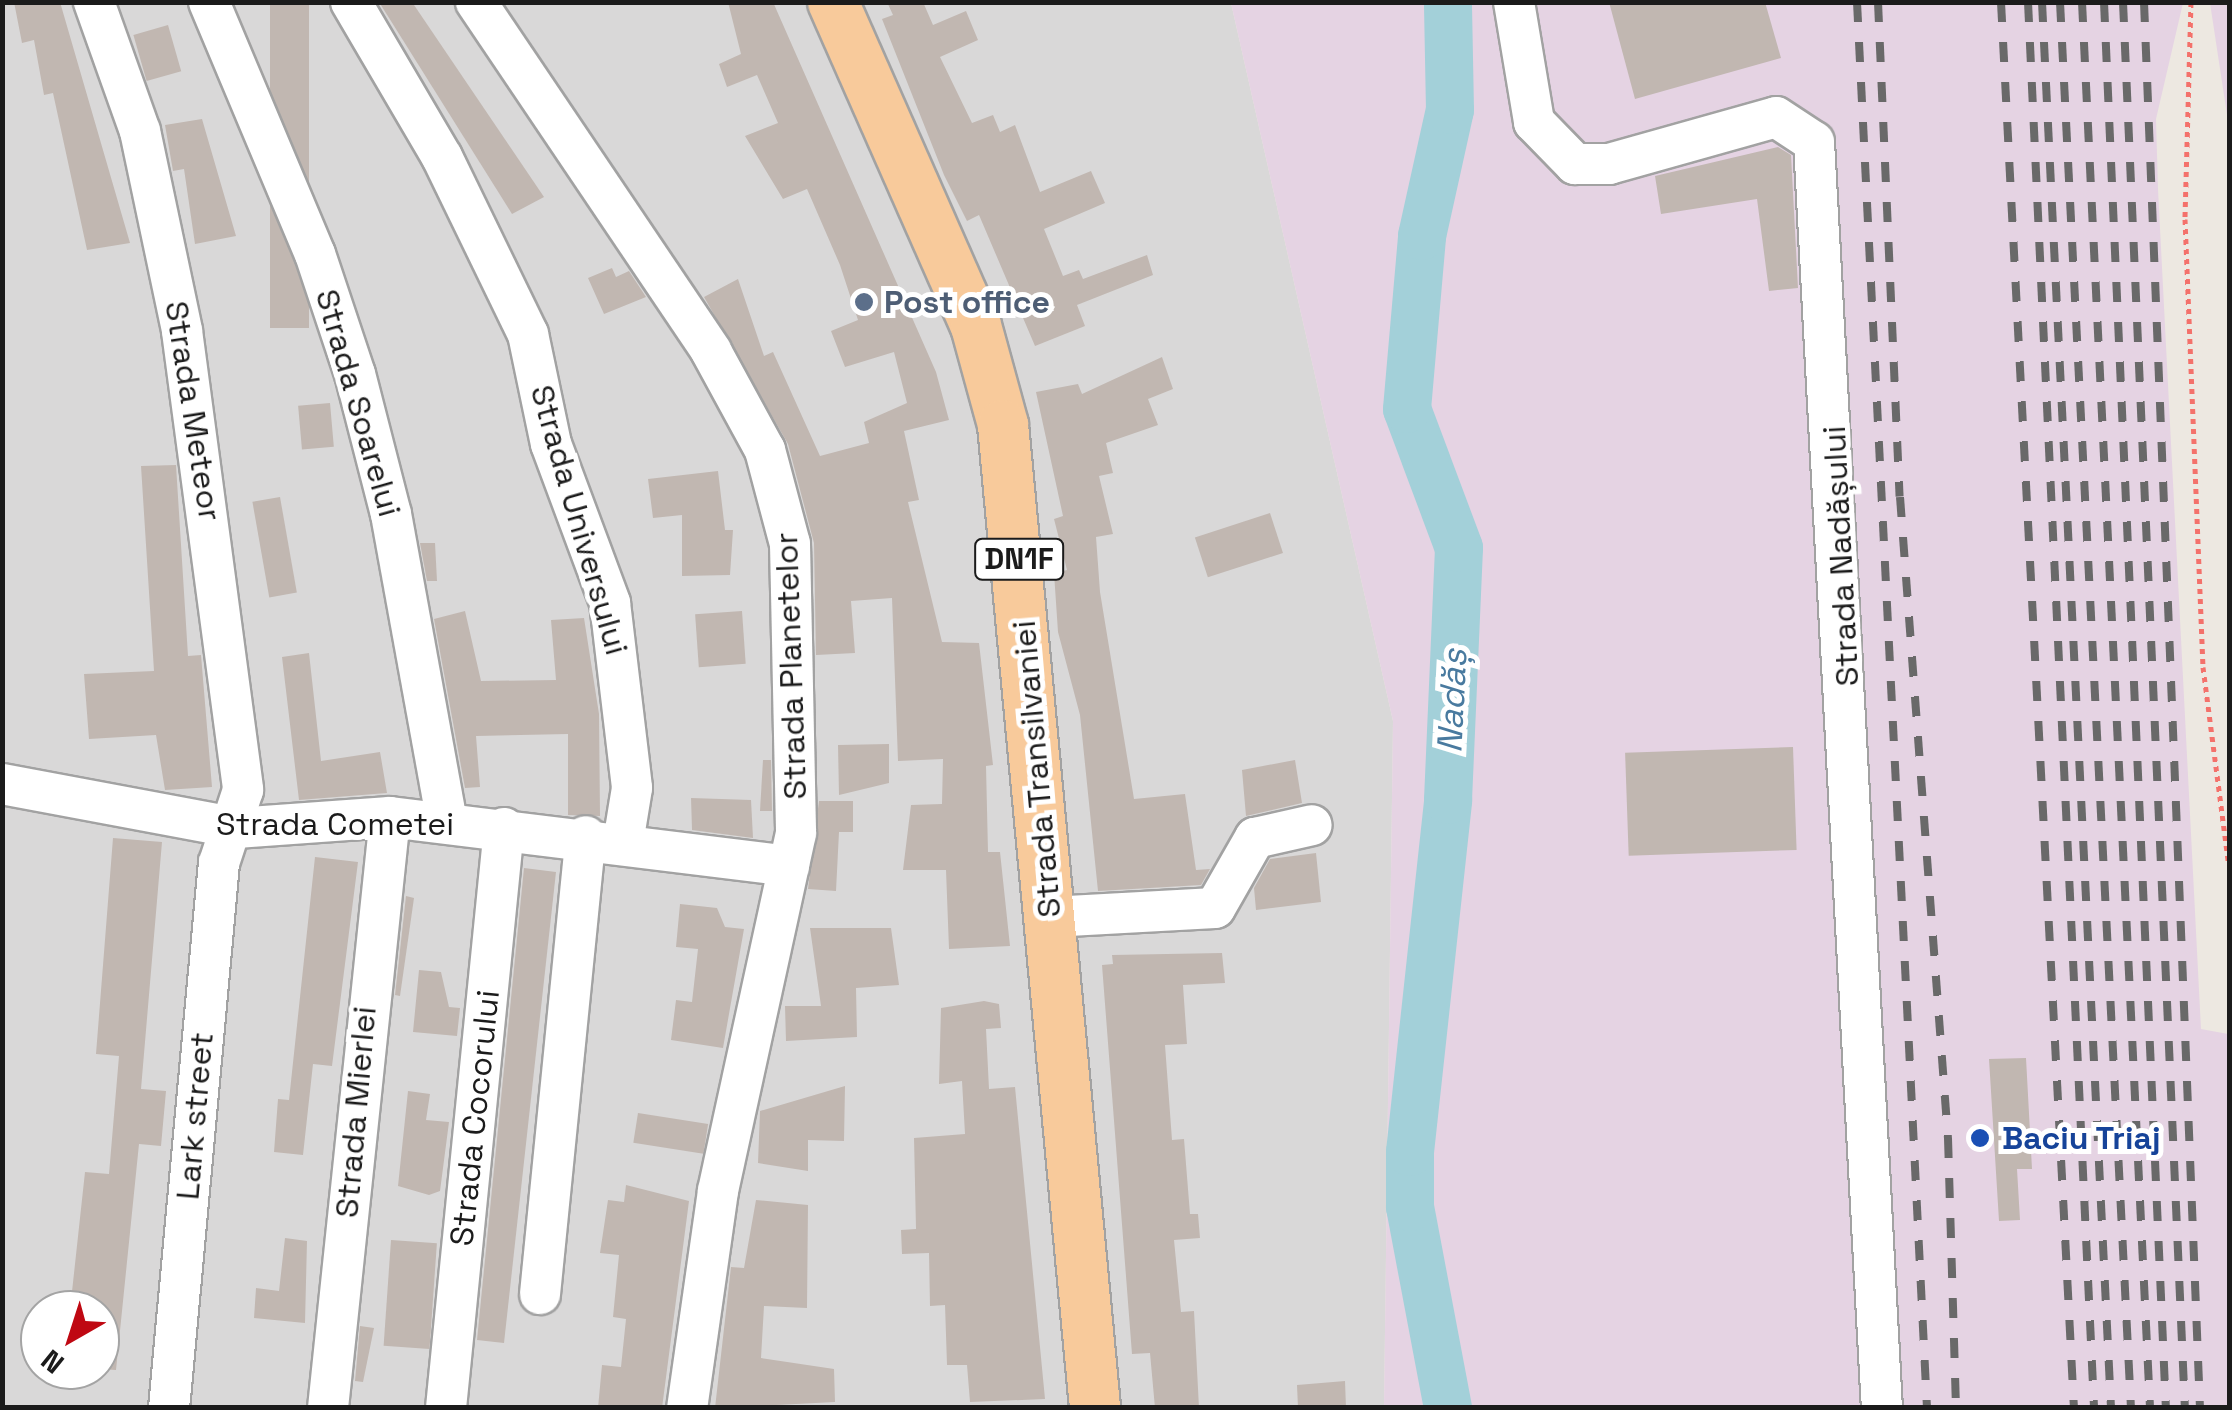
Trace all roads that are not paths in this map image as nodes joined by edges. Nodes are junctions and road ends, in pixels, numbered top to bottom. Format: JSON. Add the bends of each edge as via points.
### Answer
{"nodes":[{"id":1,"x":94,"y":2,"type":"edge"},
{"id":2,"x":209,"y":2,"type":"edge"},
{"id":3,"x":352,"y":2,"type":"edge"},
{"id":4,"x":476,"y":2,"type":"edge"},
{"id":5,"x":833,"y":2,"type":"edge"},
{"id":6,"x":1514,"y":2,"type":"edge"},
{"id":7,"x":2,"y":784,"type":"edge"},
{"id":8,"x":390,"y":818,"type":"junction"},
{"id":9,"x":447,"y":822,"type":"junction"},
{"id":10,"x":1312,"y":825,"type":"dead end"},
{"id":11,"x":236,"y":828,"type":"junction"},
{"id":12,"x":504,"y":828,"type":"junction"},
{"id":13,"x":605,"y":839,"type":"junction"},
{"id":14,"x":790,"y":866,"type":"junction"},
{"id":15,"x":1050,"y":918,"type":"junction"},
{"id":16,"x":540,"y":1294,"type":"dead end"},
{"id":17,"x":169,"y":1408,"type":"edge"},
{"id":18,"x":328,"y":1408,"type":"edge"},
{"id":19,"x":446,"y":1408,"type":"edge"},
{"id":20,"x":687,"y":1408,"type":"edge"},
{"id":21,"x":1095,"y":1408,"type":"edge"},
{"id":22,"x":1882,"y":1408,"type":"edge"}],
"edges":[{"from":1,"to":11,"type":"street","name":"Strada Meteor","via":[[140,131],[182,331],[234,688],[244,790]]},
{"from":2,"to":9,"type":"street","name":"Strada Soarelui","via":[[354,374],[392,514]]},
{"from":3,"to":13,"type":"street","name":"Strada Universului","via":[[528,334],[551,444],[610,602],[632,788]]},
{"from":4,"to":14,"type":"street","name":"Strada Planetelor","via":[[711,350],[765,450],[794,587],[800,787]]},
{"from":5,"to":15,"type":"main road","name":"Strada Transilvaniei","number":"DN1F","via":[[955,274],[998,408]]},
{"from":6,"to":22,"type":"street","name":"Strada Nadășului","via":[[1534,122],[1576,164],[1609,164],[1776,117],[1814,142]]},
{"from":7,"to":11,"type":"street","name":"Strada Cometei"},
{"from":8,"to":9,"type":"street","name":"Strada Cometei"},
{"from":8,"to":11,"type":"street","name":"Strada Cometei"},
{"from":8,"to":18,"type":"street","name":"Strada Mierlei"},
{"from":9,"to":12,"type":"street","name":"Strada Cometei"},
{"from":10,"to":15,"type":"street","via":[[1255,838],[1216,908]]},
{"from":11,"to":17,"type":"street","name":"Lark street","via":[[217,880]]},
{"from":12,"to":13,"type":"street","name":"Strada Cometei"},
{"from":12,"to":19,"type":"street","name":"Strada Cocorului"},
{"from":13,"to":14,"type":"street","name":"Strada Cometei"},
{"from":13,"to":16,"type":"street"},
{"from":14,"to":20,"type":"street","name":"Strada Planetelor","via":[[718,1191]]},
{"from":15,"to":21,"type":"main road","name":"Strada Transilvaniei","number":"DN1F"}]}
